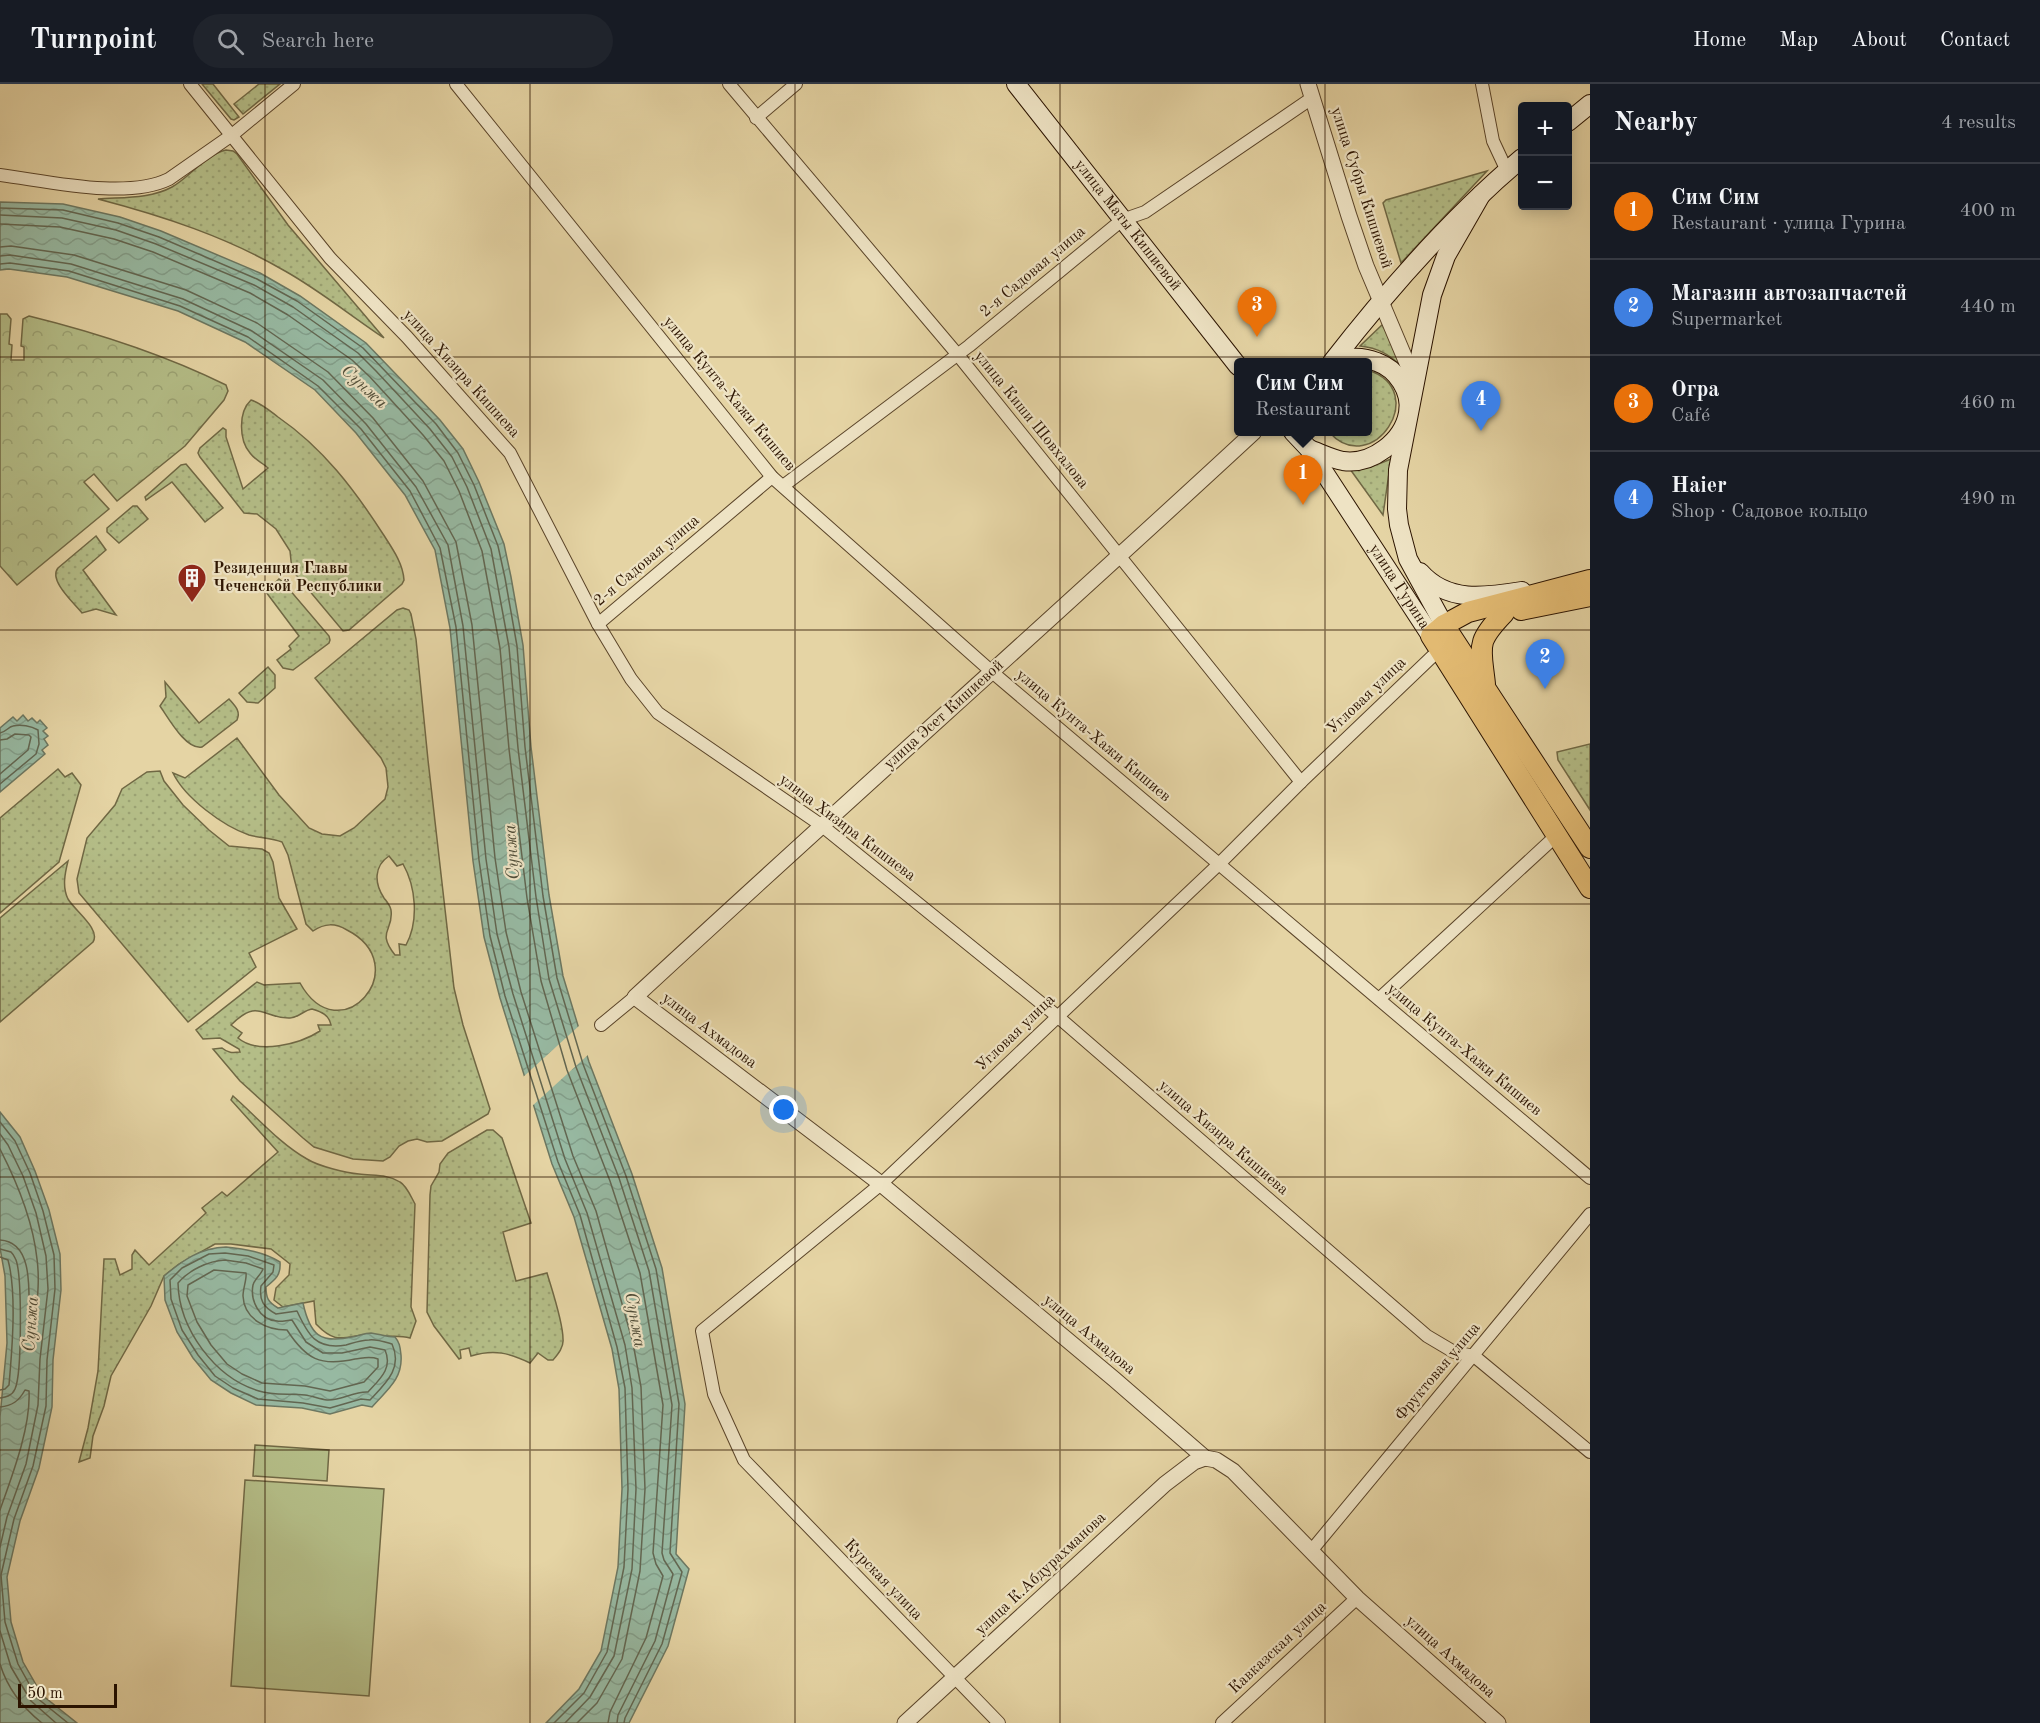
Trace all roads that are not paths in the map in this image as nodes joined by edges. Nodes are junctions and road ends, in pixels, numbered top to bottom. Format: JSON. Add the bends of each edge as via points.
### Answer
{"nodes":[{"id":1,"x":190,"y":84,"type":"edge"},
{"id":2,"x":294,"y":84,"type":"edge"},
{"id":3,"x":456,"y":84,"type":"edge"},
{"id":4,"x":729,"y":84,"type":"edge"},
{"id":5,"x":796,"y":84,"type":"edge"},
{"id":6,"x":1016,"y":84,"type":"edge"},
{"id":7,"x":1482,"y":84,"type":"edge"},
{"id":8,"x":1310,"y":91,"type":"edge"},
{"id":9,"x":1590,"y":104,"type":"edge"},
{"id":10,"x":756,"y":118,"type":"junction"},
{"id":11,"x":1572,"y":119,"type":"edge"},
{"id":12,"x":232,"y":135,"type":"junction"},
{"id":13,"x":1518,"y":161,"type":"edge"},
{"id":14,"x":1507,"y":171,"type":"junction"},
{"id":15,"x":0,"y":175,"type":"edge"},
{"id":16,"x":1480,"y":195,"type":"junction"},
{"id":17,"x":1122,"y":220,"type":"junction"},
{"id":18,"x":1382,"y":301,"type":"junction"},
{"id":19,"x":1214,"y":336,"type":"junction"},
{"id":20,"x":958,"y":355,"type":"junction"},
{"id":21,"x":1239,"y":358,"type":"edge"},
{"id":22,"x":1336,"y":358,"type":"edge"},
{"id":23,"x":1234,"y":360,"type":"edge"},
{"id":24,"x":1372,"y":360,"type":"edge"},
{"id":25,"x":1415,"y":382,"type":"junction"},
{"id":26,"x":1408,"y":414,"type":"junction"},
{"id":27,"x":1250,"y":436,"type":"edge"},
{"id":28,"x":1308,"y":440,"type":"edge"},
{"id":29,"x":772,"y":477,"type":"junction"},
{"id":30,"x":783,"y":486,"type":"junction"},
{"id":31,"x":1120,"y":556,"type":"junction"},
{"id":32,"x":1408,"y":559,"type":"junction"},
{"id":33,"x":1586,"y":586,"type":"edge"},
{"id":34,"x":1504,"y":613,"type":"junction"},
{"id":35,"x":598,"y":624,"type":"junction"},
{"id":36,"x":1441,"y":637,"type":"junction"},
{"id":37,"x":992,"y":672,"type":"junction"},
{"id":38,"x":1486,"y":690,"type":"junction"},
{"id":39,"x":1301,"y":782,"type":"junction"},
{"id":40,"x":821,"y":825,"type":"junction"},
{"id":41,"x":1557,"y":835,"type":"junction"},
{"id":42,"x":1590,"y":848,"type":"edge"},
{"id":43,"x":1219,"y":864,"type":"junction"},
{"id":44,"x":1590,"y":888,"type":"edge"},
{"id":45,"x":635,"y":997,"type":"junction"},
{"id":46,"x":1379,"y":999,"type":"junction"},
{"id":47,"x":1057,"y":1016,"type":"junction"},
{"id":48,"x":601,"y":1025,"type":"dead end"},
{"id":49,"x":1590,"y":1178,"type":"edge"},
{"id":50,"x":881,"y":1184,"type":"junction"},
{"id":51,"x":1590,"y":1214,"type":"edge"},
{"id":52,"x":1473,"y":1356,"type":"junction"},
{"id":53,"x":1590,"y":1452,"type":"edge"},
{"id":54,"x":1205,"y":1458,"type":"junction"},
{"id":55,"x":744,"y":1460,"type":"joint"},
{"id":56,"x":1311,"y":1551,"type":"junction"},
{"id":57,"x":1358,"y":1598,"type":"junction"},
{"id":58,"x":956,"y":1678,"type":"junction"},
{"id":59,"x":906,"y":1723,"type":"edge"},
{"id":60,"x":999,"y":1723,"type":"edge"},
{"id":61,"x":1222,"y":1723,"type":"edge"},
{"id":62,"x":1498,"y":1723,"type":"edge"}],
"edges":[{"from":1,"to":12,"type":"street","name":"улица Хизира Кишиева"},
{"from":2,"to":12,"type":"street"},
{"from":3,"to":29,"type":"street","name":"улица Кунта-Хажи Кишиев"},
{"from":4,"to":10,"type":"street","name":"улица Киши Шовхалова"},
{"from":5,"to":10,"type":"street"},
{"from":6,"to":17,"type":"main road","name":"улица Маты Кишиевой"},
{"from":7,"to":14,"type":"street","via":[[1493,141]]},
{"from":8,"to":17,"type":"street","name":"2-я Садовая улица","via":[[1144,212]]},
{"from":8,"to":18,"type":"street","name":"улица Субры Кишиевой","via":[[1366,266]]},
{"from":9,"to":11,"type":"main road"},
{"from":10,"to":20,"type":"street","name":"улица Киши Шовхалова"},
{"from":12,"to":15,"type":"street","via":[[169,179],[146,187],[53,184]]},
{"from":12,"to":35,"type":"street","name":"улица Хизира Кишиева","via":[[330,258],[510,453]]},
{"from":13,"to":14,"type":"main road"},
{"from":14,"to":16,"type":"main road"},
{"from":16,"to":18,"type":"main road"},
{"from":16,"to":25,"type":"main road","via":[[1438,274]]},
{"from":17,"to":19,"type":"main road","name":"улица Маты Кишиевой"},
{"from":17,"to":20,"type":"street","name":"2-я Садовая улица"},
{"from":18,"to":22,"type":"main road"},
{"from":18,"to":25,"type":"street","name":"улица Субры Кишиевой"},
{"from":19,"to":21,"type":"main road"},
{"from":19,"to":23,"type":"main road","name":"улица Маты Кишиевой"},
{"from":20,"to":30,"type":"street","name":"2-я Садовая улица"},
{"from":20,"to":31,"type":"street","name":"улица Киши Шовхалова"},
{"from":24,"to":26,"type":"main road","via":[[1384,364],[1403,385]]},
{"from":25,"to":26,"type":"main road"},
{"from":26,"to":28,"type":"main road","via":[[1387,448],[1359,461],[1344,461]]},
{"from":26,"to":32,"type":"main road","via":[[1398,470],[1397,509]]},
{"from":27,"to":31,"type":"street","name":"улица Эсет Кишиевой"},
{"from":28,"to":36,"type":"main road","name":"улица Гурина"},
{"from":29,"to":30,"type":"street","name":"улица Кунта-Хажи Кишиев"},
{"from":29,"to":35,"type":"street","name":"2-я Садовая улица"},
{"from":30,"to":37,"type":"street","name":"улица Кунта-Хажи Кишиев"},
{"from":31,"to":37,"type":"street","name":"улица Эсет Кишиевой"},
{"from":31,"to":39,"type":"street","name":"улица Киши Шовхалова"},
{"from":32,"to":33,"type":"main road","via":[[1434,585],[1454,595]]},
{"from":32,"to":36,"type":"main road"},
{"from":33,"to":34,"type":"main road"},
{"from":33,"to":36,"type":"main road","via":[[1468,612]]},
{"from":34,"to":36,"type":"main road"},
{"from":34,"to":38,"type":"main road","via":[[1490,627],[1481,645]]},
{"from":35,"to":40,"type":"street","name":"улица Хизира Кишиева","via":[[631,679],[658,713]]},
{"from":36,"to":38,"type":"main road"},
{"from":36,"to":39,"type":"street","name":"Угловая улица"},
{"from":36,"to":41,"type":"main road","name":"улица Гурина","via":[[1500,744]]},
{"from":37,"to":40,"type":"street","name":"улица Эсет Кишиевой"},
{"from":37,"to":43,"type":"street","name":"улица Кунта-Хажи Кишиев"},
{"from":38,"to":42,"type":"main road"},
{"from":39,"to":43,"type":"street","name":"Угловая улица"},
{"from":40,"to":45,"type":"street","name":"улица Эсет Кишиевой"},
{"from":40,"to":47,"type":"street","name":"улица Хизира Кишиева"},
{"from":41,"to":44,"type":"main road","name":"улица Гурина"},
{"from":41,"to":46,"type":"street"},
{"from":43,"to":46,"type":"street","name":"улица Кунта-Хажи Кишиев"},
{"from":43,"to":47,"type":"street","name":"Угловая улица"},
{"from":45,"to":48,"type":"street"},
{"from":45,"to":50,"type":"street","name":"улица Ахмадова"},
{"from":46,"to":49,"type":"street","name":"улица Кунта-Хажи Кишиев"},
{"from":47,"to":50,"type":"street","name":"Угловая улица"},
{"from":47,"to":52,"type":"street","name":"улица Хизира Кишиева","via":[[1427,1336],[1454,1352]]},
{"from":50,"to":54,"type":"street","name":"улица Ахмадова"},
{"from":50,"to":55,"type":"street","name":"Угловая улица","via":[[702,1330],[714,1394]]},
{"from":51,"to":52,"type":"street","name":"Фруктовая улица"},
{"from":52,"to":53,"type":"street","name":"улица Хизира Кишиева"},
{"from":52,"to":56,"type":"street","name":"Фруктовая улица"},
{"from":54,"to":56,"type":"street","name":"улица Ахмадова","via":[[1233,1471]]},
{"from":54,"to":58,"type":"street","name":"улица К.Абдурахманова","via":[[1165,1484]]},
{"from":55,"to":58,"type":"street","name":"Курская улица"},
{"from":56,"to":57,"type":"street","name":"улица Ахмадова"},
{"from":57,"to":61,"type":"street","name":"Кавказская улица"},
{"from":57,"to":62,"type":"street","name":"улица Ахмадова"},
{"from":58,"to":59,"type":"street","name":"улица К.Абдурахманова"},
{"from":58,"to":60,"type":"street","name":"Курская улица"}]}
